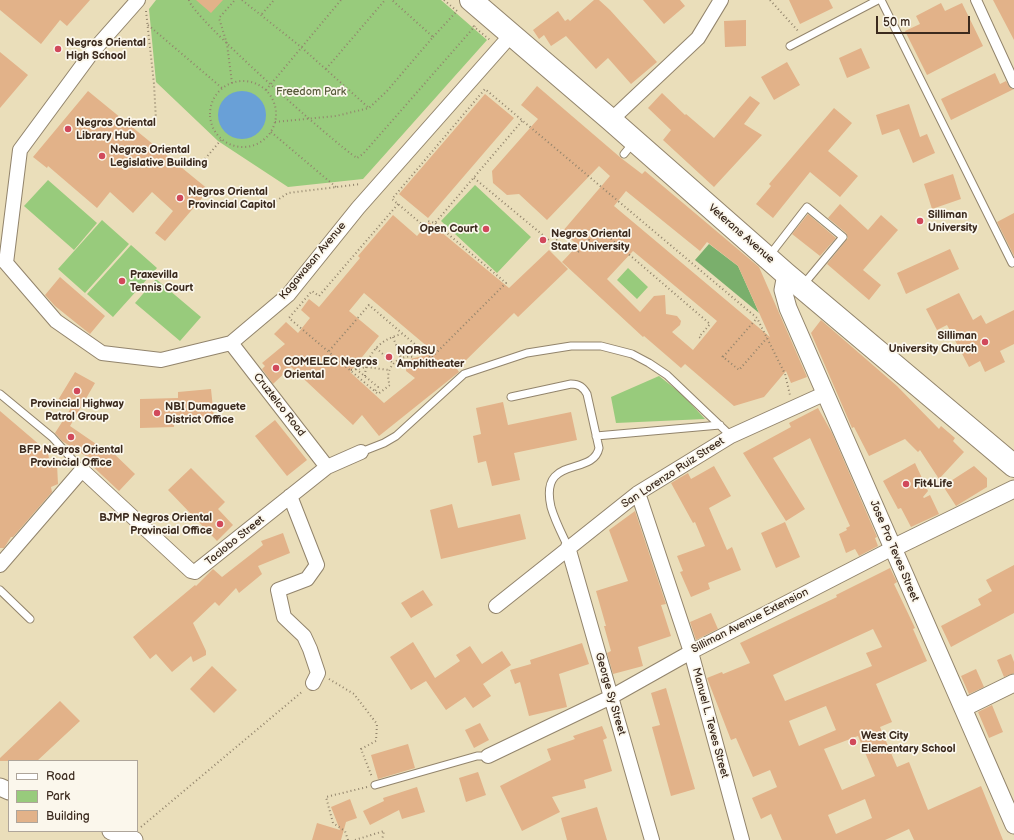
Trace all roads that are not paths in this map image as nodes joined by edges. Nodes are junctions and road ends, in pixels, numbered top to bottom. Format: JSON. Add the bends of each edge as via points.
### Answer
{"nodes":[{"id":1,"x":721,"y":0,"type":"edge"},
{"id":2,"x":879,"y":0,"type":"edge"},
{"id":3,"x":976,"y":0,"type":"edge"},
{"id":4,"x":142,"y":3,"type":"edge"},
{"id":5,"x":470,"y":13,"type":"edge"},
{"id":6,"x":501,"y":38,"type":"junction"},
{"id":7,"x":790,"y":46,"type":"dead end"},
{"id":8,"x":1014,"y":83,"type":"edge"},
{"id":9,"x":611,"y":120,"type":"junction"},
{"id":10,"x":768,"y":258,"type":"junction"},
{"id":11,"x":1014,"y":262,"type":"edge"},
{"id":12,"x":3,"y":264,"type":"edge"},
{"id":13,"x":794,"y":280,"type":"junction"},
{"id":14,"x":231,"y":343,"type":"junction"},
{"id":15,"x":826,"y":393,"type":"junction"},
{"id":16,"x":0,"y":394,"type":"edge"},
{"id":17,"x":511,"y":397,"type":"dead end"},
{"id":18,"x":720,"y":425,"type":"junction"},
{"id":19,"x":596,"y":436,"type":"junction"},
{"id":20,"x":731,"y":436,"type":"junction"},
{"id":21,"x":361,"y":452,"type":"joint"},
{"id":22,"x":1014,"y":466,"type":"edge"},
{"id":23,"x":327,"y":467,"type":"junction"},
{"id":24,"x":82,"y":470,"type":"junction"},
{"id":25,"x":1014,"y":489,"type":"edge"},
{"id":26,"x":638,"y":492,"type":"junction"},
{"id":27,"x":290,"y":496,"type":"junction"},
{"id":28,"x":568,"y":547,"type":"junction"},
{"id":29,"x":893,"y":548,"type":"junction"},
{"id":30,"x":0,"y":565,"type":"edge"},
{"id":31,"x":0,"y":590,"type":"edge"},
{"id":32,"x":496,"y":606,"type":"dead end"},
{"id":33,"x":30,"y":619,"type":"dead end"},
{"id":34,"x":691,"y":652,"type":"junction"},
{"id":35,"x":316,"y":678,"type":"road end"},
{"id":36,"x":1014,"y":683,"type":"edge"},
{"id":37,"x":611,"y":697,"type":"junction"},
{"id":38,"x":963,"y":708,"type":"junction"},
{"id":39,"x":488,"y":756,"type":"joint"},
{"id":40,"x":376,"y":785,"type":"road end"},
{"id":41,"x":1014,"y":825,"type":"edge"},
{"id":42,"x":114,"y":832,"type":"edge"},
{"id":43,"x":134,"y":840,"type":"edge"},
{"id":44,"x":652,"y":840,"type":"edge"},
{"id":45,"x":742,"y":840,"type":"edge"}],
"edges":[{"from":1,"to":9,"type":"street","via":[[698,38]]},
{"from":2,"to":7,"type":"lane"},
{"from":2,"to":11,"type":"lane","via":[[1012,263]]},
{"from":3,"to":8,"type":"street"},
{"from":4,"to":12,"type":"street","name":"Kagawasan Avenue","via":[[93,51],[20,150]]},
{"from":5,"to":6,"type":"main road","name":"Veterans Avenue"},
{"from":6,"to":9,"type":"main road","name":"Veterans Avenue"},
{"from":6,"to":14,"type":"street","name":"Kagawasan Avenue","via":[[288,295]]},
{"from":9,"to":10,"type":"main road","name":"Veterans Avenue","via":[[629,147]]},
{"from":10,"to":13,"type":"main road","name":"Veterans Avenue"},
{"from":10,"to":13,"type":"lane","via":[[807,207],[843,237]]},
{"from":12,"to":14,"type":"street","name":"Kagawasan Avenue","via":[[56,321],[102,353],[161,360]]},
{"from":13,"to":15,"type":"street","name":"Jose Pro Teves Street","via":[[784,290],[788,308]]},
{"from":13,"to":22,"type":"main road","name":"Veterans Avenue"},
{"from":14,"to":23,"type":"street","name":"Cruztelco Road"},
{"from":15,"to":20,"type":"street","name":"San Lorenzo Ruiz Street"},
{"from":15,"to":29,"type":"street","name":"Jose Pro Teves Street"},
{"from":16,"to":24,"type":"lane","via":[[52,437]]},
{"from":17,"to":19,"type":"lane","via":[[578,384],[587,394]]},
{"from":18,"to":19,"type":"lane"},
{"from":18,"to":20,"type":"lane"},
{"from":18,"to":21,"type":"lane","via":[[667,376],[649,363],[632,354],[602,346],[571,346],[527,353],[464,374],[396,436]]},
{"from":19,"to":28,"type":"lane","via":[[599,448],[596,458],[565,468],[559,472],[551,488],[551,507]]},
{"from":20,"to":26,"type":"street","name":"San Lorenzo Ruiz Street"},
{"from":21,"to":23,"type":"street","name":"Taclobo Street"},
{"from":23,"to":27,"type":"street","name":"Taclobo Street"},
{"from":24,"to":27,"type":"street","name":"Taclobo Street","via":[[195,572]]},
{"from":24,"to":30,"type":"street"},
{"from":25,"to":29,"type":"street","name":"Silliman Avenue Extension"},
{"from":26,"to":28,"type":"street","name":"San Lorenzo Ruiz Street"},
{"from":26,"to":34,"type":"street","name":"Manuel L. Teves Street"},
{"from":27,"to":35,"type":"street","via":[[317,565],[307,579],[278,590],[284,617],[304,636],[310,649]]},
{"from":28,"to":32,"type":"street","name":"San Lorenzo Ruiz Street"},
{"from":28,"to":37,"type":"street","name":"George Sy Street"},
{"from":29,"to":34,"type":"street","name":"Silliman Avenue Extension"},
{"from":29,"to":38,"type":"street","name":"Jose Pro Teves Street"},
{"from":31,"to":33,"type":"lane"},
{"from":34,"to":37,"type":"street","name":"Silliman Avenue Extension"},
{"from":34,"to":45,"type":"street","name":"Manuel L. Teves Street"},
{"from":36,"to":38,"type":"street"},
{"from":37,"to":39,"type":"street","name":"Silliman Avenue Extension"},
{"from":37,"to":44,"type":"street","name":"George Sy Street"},
{"from":38,"to":41,"type":"street","name":"Jose Pro Teves Street"},
{"from":39,"to":40,"type":"lane","via":[[477,756]]},
{"from":42,"to":43,"type":"street"}]}
